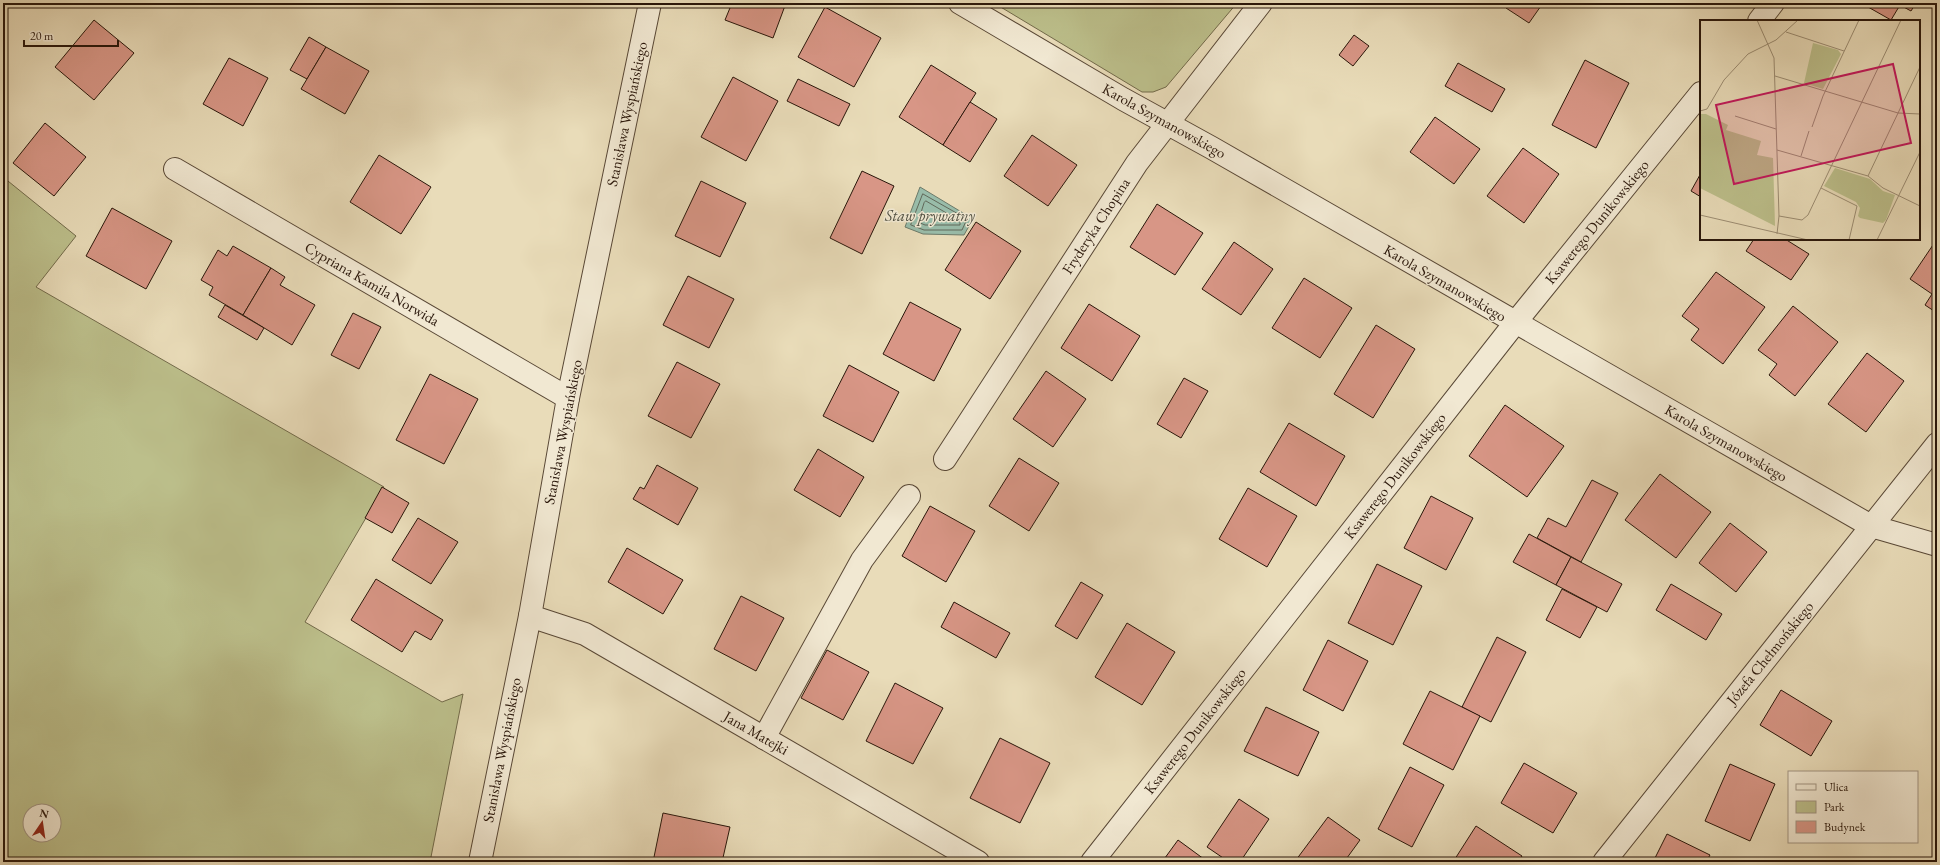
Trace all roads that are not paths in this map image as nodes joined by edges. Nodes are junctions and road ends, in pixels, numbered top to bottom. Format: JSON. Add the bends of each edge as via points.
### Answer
{"nodes":[{"id":1,"x":650,"y":3,"type":"edge"},
{"id":2,"x":960,"y":3,"type":"edge"},
{"id":3,"x":1261,"y":3,"type":"edge"},
{"id":4,"x":1773,"y":3,"type":"edge"},
{"id":5,"x":1759,"y":20,"type":"edge"},
{"id":6,"x":1700,"y":93,"type":"edge"},
{"id":7,"x":1167,"y":123,"type":"junction"},
{"id":8,"x":175,"y":169,"type":"dead end"},
{"id":9,"x":1515,"y":323,"type":"junction"},
{"id":10,"x":568,"y":398,"type":"junction"},
{"id":11,"x":1937,"y":444,"type":"edge"},
{"id":12,"x":945,"y":459,"type":"dead end"},
{"id":13,"x":909,"y":496,"type":"dead end"},
{"id":14,"x":1871,"y":526,"type":"junction"},
{"id":15,"x":1937,"y":545,"type":"edge"},
{"id":16,"x":530,"y":616,"type":"junction"},
{"id":17,"x":764,"y":738,"type":"junction"},
{"id":18,"x":480,"y":862,"type":"edge"},
{"id":19,"x":978,"y":862,"type":"edge"},
{"id":20,"x":1092,"y":862,"type":"edge"},
{"id":21,"x":1604,"y":862,"type":"edge"}],
"edges":[{"from":1,"to":10,"type":"street","name":"Stanisława Wyspiańskiego"},
{"from":2,"to":7,"type":"street","name":"Karola Szymanowskiego"},
{"from":3,"to":7,"type":"street","name":"Fryderyka Chopina"},
{"from":4,"to":5,"type":"street"},
{"from":6,"to":9,"type":"street","name":"Ksawerego Dunikowskiego"},
{"from":7,"to":9,"type":"street","name":"Karola Szymanowskiego"},
{"from":7,"to":12,"type":"street","name":"Fryderyka Chopina","via":[[1137,163]]},
{"from":8,"to":10,"type":"street","name":"Cypriana Kamila Norwida"},
{"from":9,"to":14,"type":"street","name":"Karola Szymanowskiego"},
{"from":9,"to":20,"type":"street","name":"Ksawerego Dunikowskiego"},
{"from":10,"to":16,"type":"street","name":"Stanisława Wyspiańskiego"},
{"from":11,"to":14,"type":"street","name":"Józefa Chełmońskiego"},
{"from":13,"to":17,"type":"street","via":[[862,560]]},
{"from":14,"to":15,"type":"street","name":"Karola Szymanowskiego"},
{"from":14,"to":21,"type":"street","name":"Józefa Chełmońskiego"},
{"from":16,"to":17,"type":"street","name":"Jana Matejki","via":[[585,634]]},
{"from":16,"to":18,"type":"street","name":"Stanisława Wyspiańskiego"},
{"from":17,"to":19,"type":"street","name":"Jana Matejki"}]}
